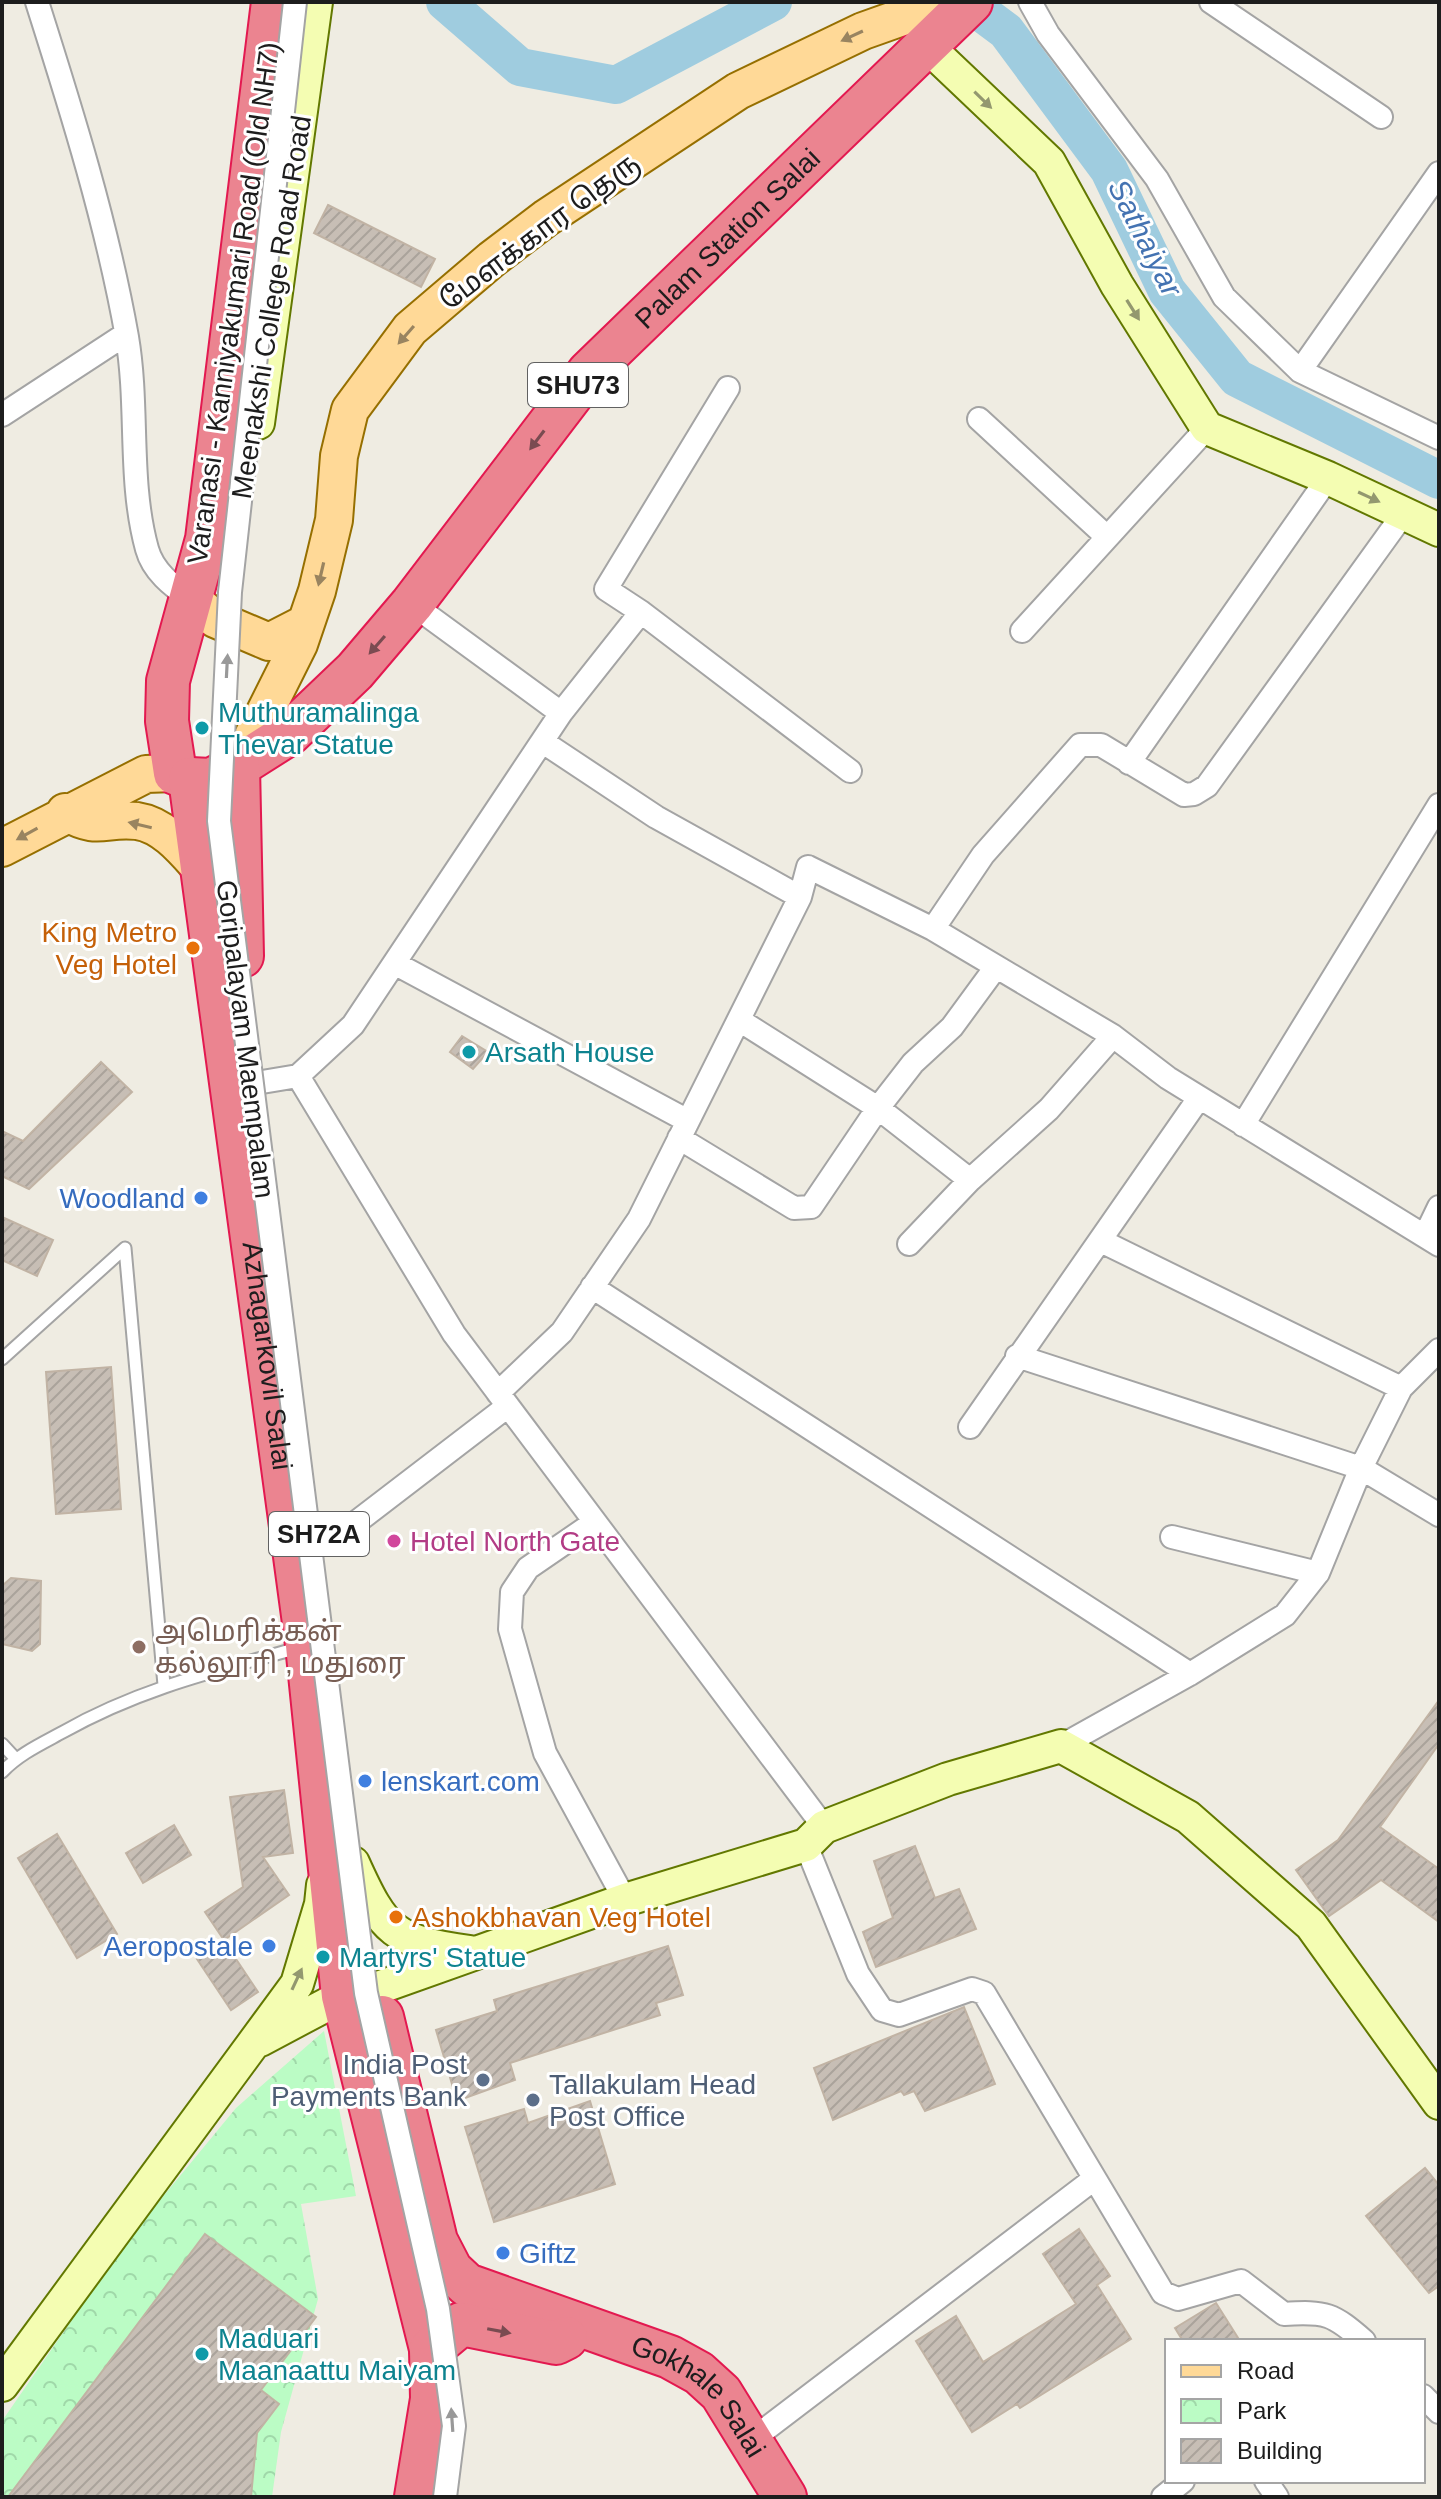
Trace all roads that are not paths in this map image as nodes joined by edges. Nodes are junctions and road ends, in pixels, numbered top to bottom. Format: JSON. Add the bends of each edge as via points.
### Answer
{"nodes":[{"id":1,"x":37,"y":2,"type":"edge"},
{"id":2,"x":273,"y":2,"type":"edge"},
{"id":3,"x":295,"y":2,"type":"edge"},
{"id":4,"x":316,"y":2,"type":"edge"},
{"id":5,"x":1030,"y":2,"type":"edge"},
{"id":6,"x":1211,"y":2,"type":"edge"},
{"id":7,"x":941,"y":17,"type":"edge"},
{"id":8,"x":1381,"y":117,"type":"dead end"},
{"id":9,"x":1439,"y":173,"type":"edge"},
{"id":10,"x":126,"y":334,"type":"junction"},
{"id":11,"x":1300,"y":371,"type":"junction"},
{"id":12,"x":728,"y":388,"type":"dead end"},
{"id":13,"x":2,"y":415,"type":"edge"},
{"id":14,"x":979,"y":419,"type":"dead end"},
{"id":15,"x":1207,"y":428,"type":"junction"},
{"id":16,"x":1439,"y":438,"type":"edge"},
{"id":17,"x":1328,"y":478,"type":"junction"},
{"id":18,"x":1404,"y":513,"type":"junction"},
{"id":19,"x":1439,"y":530,"type":"edge"},
{"id":20,"x":1107,"y":537,"type":"junction"},
{"id":21,"x":190,"y":598,"type":"junction"},
{"id":22,"x":412,"y":604,"type":"junction"},
{"id":23,"x":641,"y":612,"type":"junction"},
{"id":24,"x":306,"y":623,"type":"junction"},
{"id":25,"x":1022,"y":631,"type":"dead end"},
{"id":26,"x":561,"y":713,"type":"junction"},
{"id":27,"x":543,"y":742,"type":"junction"},
{"id":28,"x":1129,"y":763,"type":"junction"},
{"id":29,"x":238,"y":766,"type":"junction"},
{"id":30,"x":850,"y":771,"type":"dead end"},
{"id":31,"x":182,"y":776,"type":"junction"},
{"id":32,"x":1439,"y":805,"type":"edge"},
{"id":33,"x":65,"y":812,"type":"junction"},
{"id":34,"x":1430,"y":838,"type":"edge"},
{"id":35,"x":2,"y":848,"type":"edge"},
{"id":36,"x":201,"y":869,"type":"junction"},
{"id":37,"x":800,"y":897,"type":"junction"},
{"id":38,"x":933,"y":929,"type":"junction"},
{"id":39,"x":396,"y":964,"type":"junction"},
{"id":40,"x":996,"y":967,"type":"junction"},
{"id":41,"x":739,"y":1020,"type":"junction"},
{"id":42,"x":1113,"y":1036,"type":"junction"},
{"id":43,"x":280,"y":1079,"type":"junction"},
{"id":44,"x":1199,"y":1098,"type":"junction"},
{"id":45,"x":878,"y":1108,"type":"junction"},
{"id":46,"x":1243,"y":1125,"type":"junction"},
{"id":47,"x":684,"y":1130,"type":"junction"},
{"id":48,"x":970,"y":1180,"type":"junction"},
{"id":49,"x":1439,"y":1207,"type":"edge"},
{"id":50,"x":1432,"y":1240,"type":"edge"},
{"id":51,"x":1101,"y":1241,"type":"junction"},
{"id":52,"x":909,"y":1244,"type":"dead end"},
{"id":53,"x":592,"y":1287,"type":"junction"},
{"id":54,"x":1439,"y":1350,"type":"edge"},
{"id":55,"x":1017,"y":1356,"type":"junction"},
{"id":56,"x":2,"y":1359,"type":"edge"},
{"id":57,"x":1401,"y":1388,"type":"junction"},
{"id":58,"x":503,"y":1400,"type":"junction"},
{"id":59,"x":970,"y":1427,"type":"dead end"},
{"id":60,"x":1361,"y":1468,"type":"junction"},
{"id":61,"x":1439,"y":1515,"type":"edge"},
{"id":62,"x":595,"y":1522,"type":"junction"},
{"id":63,"x":319,"y":1529,"type":"junction"},
{"id":64,"x":1172,"y":1537,"type":"dead end"},
{"id":65,"x":1318,"y":1573,"type":"junction"},
{"id":66,"x":307,"y":1645,"type":"junction"},
{"id":67,"x":1190,"y":1674,"type":"junction"},
{"id":68,"x":164,"y":1685,"type":"junction"},
{"id":69,"x":2,"y":1744,"type":"edge"},
{"id":70,"x":1061,"y":1746,"type":"junction"},
{"id":71,"x":15,"y":1758,"type":"junction"},
{"id":72,"x":2,"y":1772,"type":"edge"},
{"id":73,"x":815,"y":1836,"type":"junction"},
{"id":74,"x":340,"y":1853,"type":"junction"},
{"id":75,"x":625,"y":1900,"type":"junction"},
{"id":76,"x":476,"y":1953,"type":"junction"},
{"id":77,"x":359,"y":1992,"type":"junction"},
{"id":78,"x":253,"y":2043,"type":"junction"},
{"id":79,"x":1439,"y":2103,"type":"edge"},
{"id":80,"x":1094,"y":2179,"type":"junction"},
{"id":81,"x":467,"y":2285,"type":"joint"},
{"id":82,"x":584,"y":2328,"type":"junction"},
{"id":83,"x":1362,"y":2339,"type":"edge"},
{"id":84,"x":431,"y":2349,"type":"junction"},
{"id":85,"x":2,"y":2385,"type":"edge"},
{"id":86,"x":750,"y":2441,"type":"junction"},
{"id":87,"x":1180,"y":2483,"type":"edge"},
{"id":88,"x":416,"y":2497,"type":"edge"},
{"id":89,"x":445,"y":2497,"type":"edge"},
{"id":90,"x":785,"y":2497,"type":"edge"},
{"id":91,"x":1163,"y":2497,"type":"edge"}],
"edges":[{"from":1,"to":10,"type":"street","via":[[78,131]]},
{"from":2,"to":21,"type":"highway","name":"Varanasi - Kanniyakumari Road (Old NH7)","via":[[207,539]]},
{"from":89,"to":3,"type":"street","name":"Goripalayam Maempalam","one_way":true,"bridge":true,"via":[[454,2426],[438,2309],[366,1993],[219,821],[230,592]]},
{"from":4,"to":21,"type":"street","name":"Meenakshi College Road Road","via":[[253,466],[221,555]]},
{"from":5,"to":11,"type":"street","via":[[1048,34],[1157,179],[1224,297]]},
{"from":6,"to":8,"type":"street"},
{"from":7,"to":15,"type":"street","one_way":true,"via":[[1049,162],[1117,285]]},
{"from":7,"to":22,"type":"highway","name":"Palam Station Salai","number":"SHU73","one_way":true,"via":[[589,372]]},
{"from":7,"to":24,"type":"main road","name":"மேளக்கார தெரு","one_way":true,"via":[[863,31],[738,91],[546,218],[410,329],[350,410],[339,456],[334,520]]},
{"from":9,"to":11,"type":"street"},
{"from":10,"to":13,"type":"street"},
{"from":10,"to":21,"type":"street","via":[[135,490],[148,553],[168,584]]},
{"from":11,"to":16,"type":"street"},
{"from":12,"to":23,"type":"street","via":[[606,589]]},
{"from":14,"to":20,"type":"street"},
{"from":15,"to":17,"type":"street"},
{"from":15,"to":20,"type":"street"},
{"from":17,"to":18,"type":"street","one_way":true},
{"from":17,"to":28,"type":"street"},
{"from":18,"to":19,"type":"street"},
{"from":18,"to":28,"type":"street","via":[[1207,786],[1184,795]]},
{"from":20,"to":25,"type":"street"},
{"from":21,"to":24,"type":"main road","via":[[215,619],[269,642]]},
{"from":21,"to":31,"type":"highway","name":"Varanasi - Kanniyakumari Road (Old NH7)","via":[[168,681],[167,721]]},
{"from":22,"to":26,"type":"street"},
{"from":22,"to":29,"type":"highway","name":"Palam Station Salai","number":"SHU73","one_way":true,"via":[[355,671],[290,733]]},
{"from":23,"to":26,"type":"street"},
{"from":23,"to":30,"type":"street"},
{"from":24,"to":29,"type":"main road","name":"மேளக்கார தெரு"},
{"from":26,"to":27,"type":"street"},
{"from":27,"to":37,"type":"street","via":[[656,817]]},
{"from":27,"to":39,"type":"street"},
{"from":28,"to":38,"type":"street","via":[[1090,743],[1070,753],[983,855]]},
{"from":29,"to":31,"type":"highway","number":"SHU73","via":[[211,780]]},
{"from":29,"to":43,"type":"highway","name":"Azhagarkovil Salai","number":"SH72A","via":[[241,953]]},
{"from":31,"to":33,"type":"main road","via":[[146,774]]},
{"from":31,"to":36,"type":"highway","name":"Azhagarkovil Salai","number":"SH72A"},
{"from":32,"to":34,"type":"street"},
{"from":33,"to":35,"type":"main road","one_way":true},
{"from":36,"to":33,"type":"main road","one_way":true,"via":[[175,840],[139,821],[87,824]]},
{"from":34,"to":46,"type":"street"},
{"from":36,"to":66,"type":"highway","name":"Azhagarkovil Salai","number":"SH72A"},
{"from":37,"to":38,"type":"street","via":[[808,867]]},
{"from":37,"to":41,"type":"street"},
{"from":38,"to":40,"type":"street"},
{"from":39,"to":43,"type":"street","via":[[353,1025]]},
{"from":39,"to":47,"type":"street"},
{"from":40,"to":42,"type":"street"},
{"from":40,"to":45,"type":"street","via":[[952,1027],[913,1063]]},
{"from":41,"to":45,"type":"street"},
{"from":41,"to":47,"type":"street"},
{"from":42,"to":44,"type":"street"},
{"from":42,"to":48,"type":"street","via":[[1049,1109]]},
{"from":43,"to":58,"type":"street"},
{"from":43,"to":63,"type":"highway","name":"Azhagarkovil Salai","number":"SH72A"},
{"from":44,"to":46,"type":"street"},
{"from":44,"to":51,"type":"street"},
{"from":45,"to":47,"type":"street","via":[[819,1199],[801,1210]]},
{"from":45,"to":48,"type":"street"},
{"from":46,"to":50,"type":"street"},
{"from":47,"to":53,"type":"street","via":[[639,1219]]},
{"from":48,"to":52,"type":"street"},
{"from":49,"to":50,"type":"street"},
{"from":51,"to":55,"type":"street"},
{"from":51,"to":57,"type":"street"},
{"from":53,"to":58,"type":"street","via":[[562,1332]]},
{"from":53,"to":67,"type":"street"},
{"from":54,"to":57,"type":"street"},
{"from":55,"to":59,"type":"street"},
{"from":55,"to":60,"type":"street"},
{"from":56,"to":68,"type":"lane","via":[[125,1248]]},
{"from":57,"to":60,"type":"street"},
{"from":58,"to":62,"type":"street"},
{"from":58,"to":63,"type":"street","via":[[354,1524]]},
{"from":60,"to":61,"type":"street"},
{"from":60,"to":65,"type":"street"},
{"from":62,"to":73,"type":"street"},
{"from":62,"to":75,"type":"street","via":[[528,1568],[512,1592],[510,1629],[545,1753]]},
{"from":63,"to":74,"type":"highway","name":"Azhagarkovil Salai","number":"SH72A"},
{"from":64,"to":65,"type":"street"},
{"from":65,"to":67,"type":"street","via":[[1285,1615]]},
{"from":66,"to":68,"type":"lane"},
{"from":66,"to":74,"type":"highway","name":"Azhagarkovil Salai","number":"SH72A"},
{"from":67,"to":70,"type":"street"},
{"from":68,"to":71,"type":"lane","via":[[113,1704]]},
{"from":69,"to":71,"type":"lane"},
{"from":70,"to":73,"type":"street","via":[[948,1779]]},
{"from":70,"to":79,"type":"street","via":[[1188,1817],[1311,1925]]},
{"from":71,"to":72,"type":"lane"},
{"from":73,"to":75,"type":"street"},
{"from":73,"to":80,"type":"street","via":[[858,1974],[876,2003],[899,2015],[972,1989],[984,1993]]},
{"from":74,"to":76,"type":"street","via":[[384,1923],[427,1946]]},
{"from":74,"to":77,"type":"highway","name":"Azhagarkovil Salai","number":"SH72A"},
{"from":78,"to":74,"type":"street","one_way":true,"via":[[297,1984]]},
{"from":75,"to":76,"type":"street"},
{"from":76,"to":77,"type":"street"},
{"from":77,"to":78,"type":"street"},
{"from":77,"to":81,"type":"highway","name":"Azhagarkovil Salai","number":"SH72A","via":[[436,2241],[451,2270]]},
{"from":77,"to":84,"type":"highway","name":"Azhagarkovil Salai","number":"SH72A"},
{"from":78,"to":85,"type":"street"},
{"from":80,"to":83,"type":"street","via":[[1163,2293],[1178,2299],[1241,2281],[1284,2314],[1317,2311],[1335,2316]]},
{"from":80,"to":86,"type":"street"},
{"from":81,"to":82,"type":"highway","name":"Gokhale Salai"},
{"from":84,"to":82,"type":"highway","one_way":true,"via":[[461,2324],[556,2343]]},
{"from":82,"to":86,"type":"highway","name":"Gokhale Salai","via":[[670,2357],[699,2373],[721,2393]]},
{"from":84,"to":88,"type":"highway","name":"Azhagarkovil Salai","number":"SH72A","via":[[432,2399]]},
{"from":86,"to":90,"type":"highway","name":"Gokhale Salai"},
{"from":87,"to":91,"type":"street"}]}
